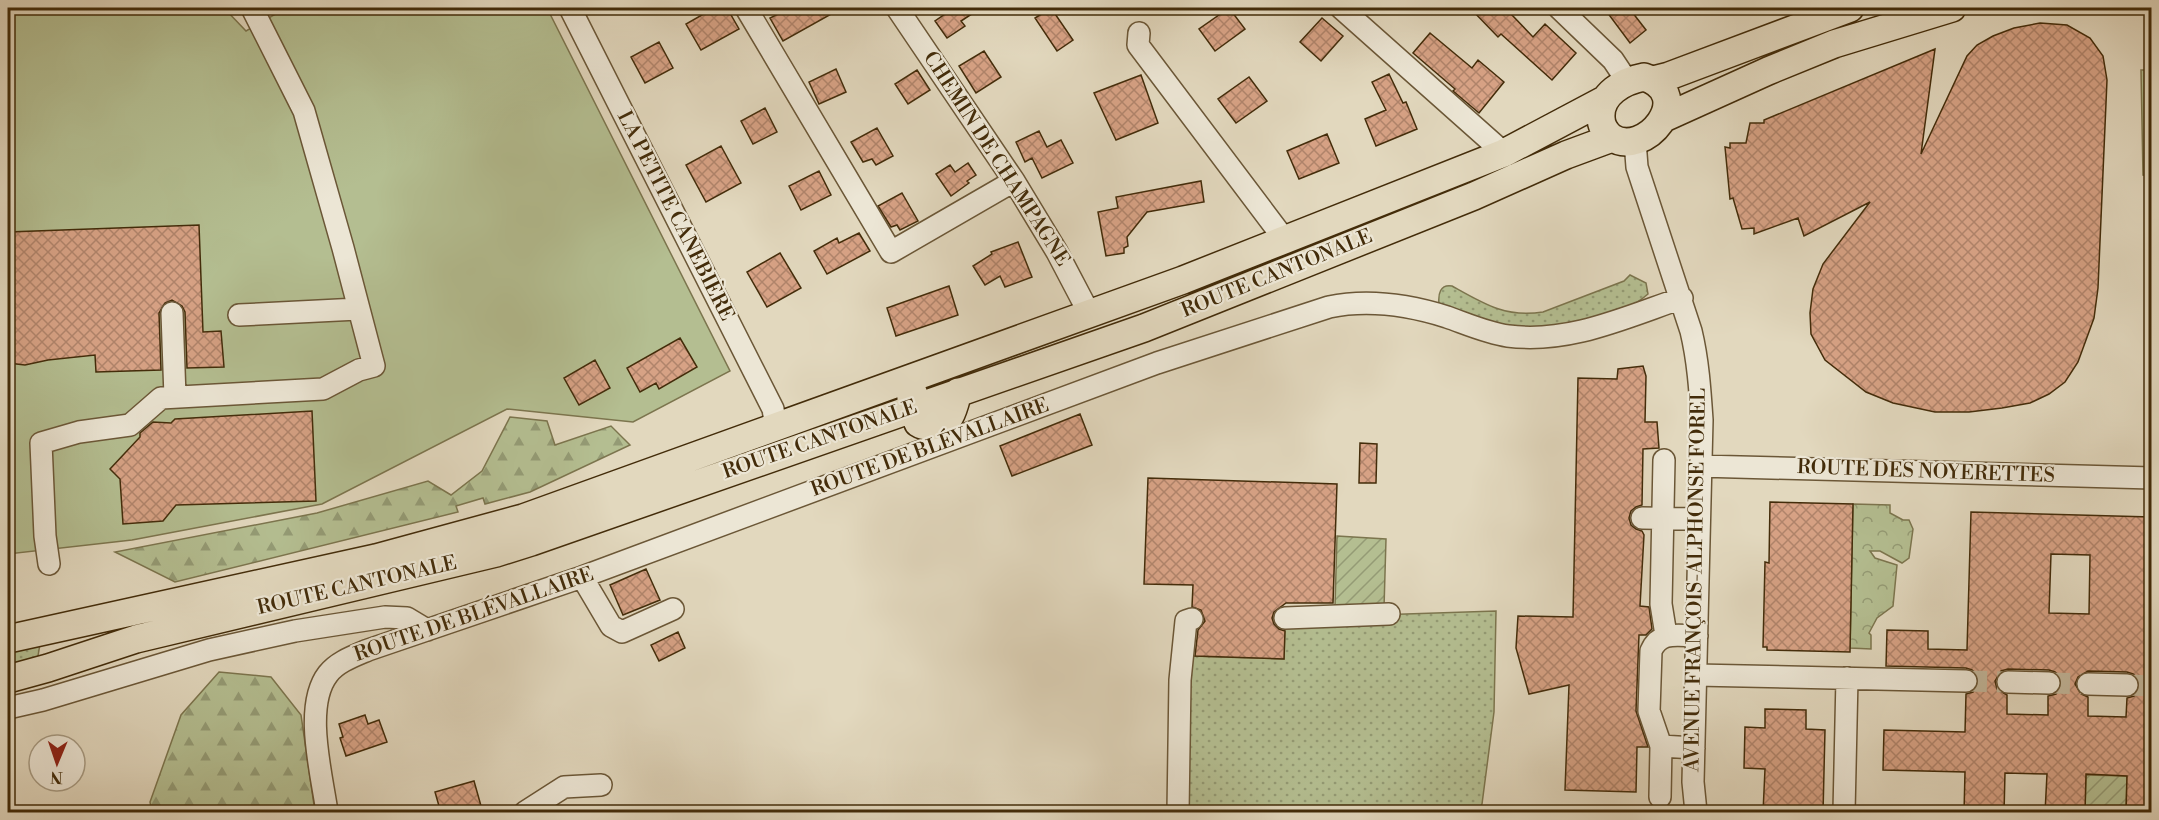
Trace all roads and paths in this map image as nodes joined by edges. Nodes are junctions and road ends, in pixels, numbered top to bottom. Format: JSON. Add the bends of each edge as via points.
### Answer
{"nodes":[{"id":1,"x":252,"y":8,"type":"edge"},
{"id":2,"x":570,"y":8,"type":"edge"},
{"id":3,"x":746,"y":8,"type":"edge"},
{"id":4,"x":897,"y":8,"type":"edge"},
{"id":5,"x":1341,"y":8,"type":"edge"},
{"id":6,"x":1559,"y":8,"type":"edge"},
{"id":7,"x":1850,"y":8,"type":"edge"},
{"id":8,"x":1952,"y":8,"type":"edge"},
{"id":9,"x":1139,"y":33,"type":"dead end"},
{"id":10,"x":1640,"y":80,"type":"junction"},
{"id":11,"x":1604,"y":100,"type":"junction"},
{"id":12,"x":1664,"y":118,"type":"junction"},
{"id":13,"x":1624,"y":139,"type":"junction"},
{"id":14,"x":1504,"y":153,"type":"junction"},
{"id":15,"x":1014,"y":181,"type":"junction"},
{"id":16,"x":1285,"y":240,"type":"junction"},
{"id":17,"x":1682,"y":298,"type":"junction"},
{"id":18,"x":358,"y":309,"type":"junction"},
{"id":19,"x":172,"y":313,"type":"dead end"},
{"id":20,"x":1089,"y":313,"type":"junction"},
{"id":21,"x":239,"y":315,"type":"dead end"},
{"id":22,"x":1004,"y":344,"type":"junction"},
{"id":23,"x":175,"y":397,"type":"junction"},
{"id":24,"x":914,"y":408,"type":"junction"},
{"id":25,"x":776,"y":427,"type":"junction"},
{"id":26,"x":1664,"y":460,"type":"dead end"},
{"id":27,"x":1700,"y":466,"type":"junction"},
{"id":28,"x":2151,"y":478,"type":"edge"},
{"id":29,"x":1652,"y":518,"type":"junction"},
{"id":30,"x":1700,"y":519,"type":"junction"},
{"id":31,"x":49,"y":564,"type":"dead end"},
{"id":32,"x":582,"y":577,"type":"junction"},
{"id":33,"x":673,"y":609,"type":"dead end"},
{"id":34,"x":1389,"y":614,"type":"dead end"},
{"id":35,"x":1285,"y":618,"type":"dead end"},
{"id":36,"x":1192,"y":619,"type":"dead end"},
{"id":37,"x":72,"y":625,"type":"junction"},
{"id":38,"x":427,"y":630,"type":"junction"},
{"id":39,"x":1666,"y":635,"type":"junction"},
{"id":40,"x":1697,"y":636,"type":"junction"},
{"id":41,"x":8,"y":639,"type":"edge"},
{"id":42,"x":48,"y":668,"type":"junction"},
{"id":43,"x":1696,"y":675,"type":"junction"},
{"id":44,"x":1847,"y":678,"type":"junction"},
{"id":45,"x":8,"y":679,"type":"edge"},
{"id":46,"x":1966,"y":681,"type":"tunnel mouth"},
{"id":47,"x":2008,"y":682,"type":"tunnel mouth"},
{"id":48,"x":2049,"y":683,"type":"tunnel mouth"},
{"id":49,"x":2088,"y":684,"type":"tunnel mouth"},
{"id":50,"x":2127,"y":685,"type":"tunnel mouth"},
{"id":51,"x":8,"y":708,"type":"edge"},
{"id":52,"x":1661,"y":746,"type":"junction"},
{"id":53,"x":1694,"y":748,"type":"junction"},
{"id":54,"x":601,"y":785,"type":"dead end"},
{"id":55,"x":1660,"y":796,"type":"dead end"},
{"id":56,"x":327,"y":813,"type":"edge"},
{"id":57,"x":525,"y":813,"type":"edge"},
{"id":58,"x":1178,"y":813,"type":"edge"},
{"id":59,"x":1696,"y":813,"type":"edge"},
{"id":60,"x":1844,"y":813,"type":"edge"}],
"edges":[{"from":1,"to":18,"type":"street","via":[[304,111]]},
{"from":2,"to":25,"type":"street","name":"LA PETITE CANEBIÈRE","via":[[773,409]]},
{"from":3,"to":15,"type":"street","via":[[891,252]]},
{"from":4,"to":15,"type":"street","name":"CHEMIN DE CHAMPAGNE"},
{"from":5,"to":14,"type":"street"},
{"from":6,"to":10,"type":"street"},
{"from":7,"to":10,"type":"main road","via":[[1669,76]]},
{"from":8,"to":12,"type":"main road","via":[[1834,44]]},
{"from":9,"to":16,"type":"street","via":[[1138,45]]},
{"from":10,"to":11,"type":"main road"},
{"from":10,"to":12,"type":"main road","via":[[1662,87],[1668,108]]},
{"from":11,"to":13,"type":"main road","via":[[1600,109],[1606,132]]},
{"from":11,"to":14,"type":"main road","name":"ROUTE CANTONALE"},
{"from":12,"to":13,"type":"main road","via":[[1646,136]]},
{"from":13,"to":17,"type":"street","name":"AVENUE FRANÇOIS-ALPHONSE FOREL"},
{"from":13,"to":24,"type":"main road","name":"ROUTE CANTONALE","via":[[1566,155],[1474,196],[1144,328]]},
{"from":14,"to":16,"type":"main road","name":"ROUTE CANTONALE"},
{"from":15,"to":20,"type":"street","name":"CHEMIN DE CHAMPAGNE"},
{"from":16,"to":20,"type":"main road","name":"ROUTE CANTONALE"},
{"from":17,"to":27,"type":"street","name":"AVENUE FRANÇOIS-ALPHONSE FOREL","via":[[1697,363],[1702,420]]},
{"from":17,"to":32,"type":"street","name":"ROUTE DE BLÉVALLAIRE","via":[[1582,332],[1545,338],[1496,333],[1417,308],[1353,302],[1329,307],[1157,363]]},
{"from":18,"to":21,"type":"street"},
{"from":18,"to":23,"type":"street","via":[[374,366],[323,389]]},
{"from":19,"to":23,"type":"street"},
{"from":20,"to":22,"type":"main road","name":"ROUTE CANTONALE"},
{"from":22,"to":24,"type":"main road","via":[[972,365],[919,386],[912,393]]},
{"from":22,"to":25,"type":"main road","name":"ROUTE CANTONALE"},
{"from":23,"to":31,"type":"street","via":[[161,398],[130,424],[41,443]]},
{"from":24,"to":42,"type":"main road","name":"ROUTE CANTONALE","via":[[496,553],[136,639]]},
{"from":25,"to":37,"type":"main road","name":"ROUTE CANTONALE","via":[[523,518],[467,534]]},
{"from":26,"to":29,"type":"street"},
{"from":27,"to":28,"type":"street","name":"ROUTE DES NOYERETTES"},
{"from":27,"to":30,"type":"street","name":"AVENUE FRANÇOIS-ALPHONSE FOREL"},
{"from":29,"to":30,"type":"street"},
{"from":29,"to":39,"type":"street"},
{"from":30,"to":40,"type":"street","name":"AVENUE FRANÇOIS-ALPHONSE FOREL"},
{"from":32,"to":33,"type":"street","via":[[611,626],[622,632]]},
{"from":32,"to":38,"type":"street","name":"ROUTE DE BLÉVALLAIRE"},
{"from":34,"to":35,"type":"street"},
{"from":36,"to":58,"type":"street","via":[[1186,621],[1180,680]]},
{"from":37,"to":41,"type":"main road","name":"ROUTE CANTONALE"},
{"from":37,"to":42,"type":"main road","via":[[47,646]]},
{"from":38,"to":51,"type":"street","via":[[407,618],[385,617],[295,631],[209,650]]},
{"from":38,"to":56,"type":"street","name":"ROUTE DE BLÉVALLAIRE","via":[[368,650],[328,673],[316,702],[316,735]]},
{"from":39,"to":40,"type":"street"},
{"from":39,"to":52,"type":"street","via":[[1654,644],[1650,659],[1649,711]]},
{"from":40,"to":43,"type":"street","name":"AVENUE FRANÇOIS-ALPHONSE FOREL"},
{"from":42,"to":45,"type":"main road","name":"ROUTE CANTONALE"},
{"from":43,"to":44,"type":"street"},
{"from":43,"to":53,"type":"street","name":"AVENUE FRANÇOIS-ALPHONSE FOREL"},
{"from":44,"to":46,"type":"street"},
{"from":44,"to":60,"type":"street"},
{"from":47,"to":48,"type":"street"},
{"from":49,"to":50,"type":"street"},
{"from":52,"to":53,"type":"street"},
{"from":52,"to":55,"type":"street"},
{"from":53,"to":59,"type":"street","name":"AVENUE FRANÇOIS-ALPHONSE FOREL"},
{"from":54,"to":57,"type":"street","via":[[564,787]]}]}
